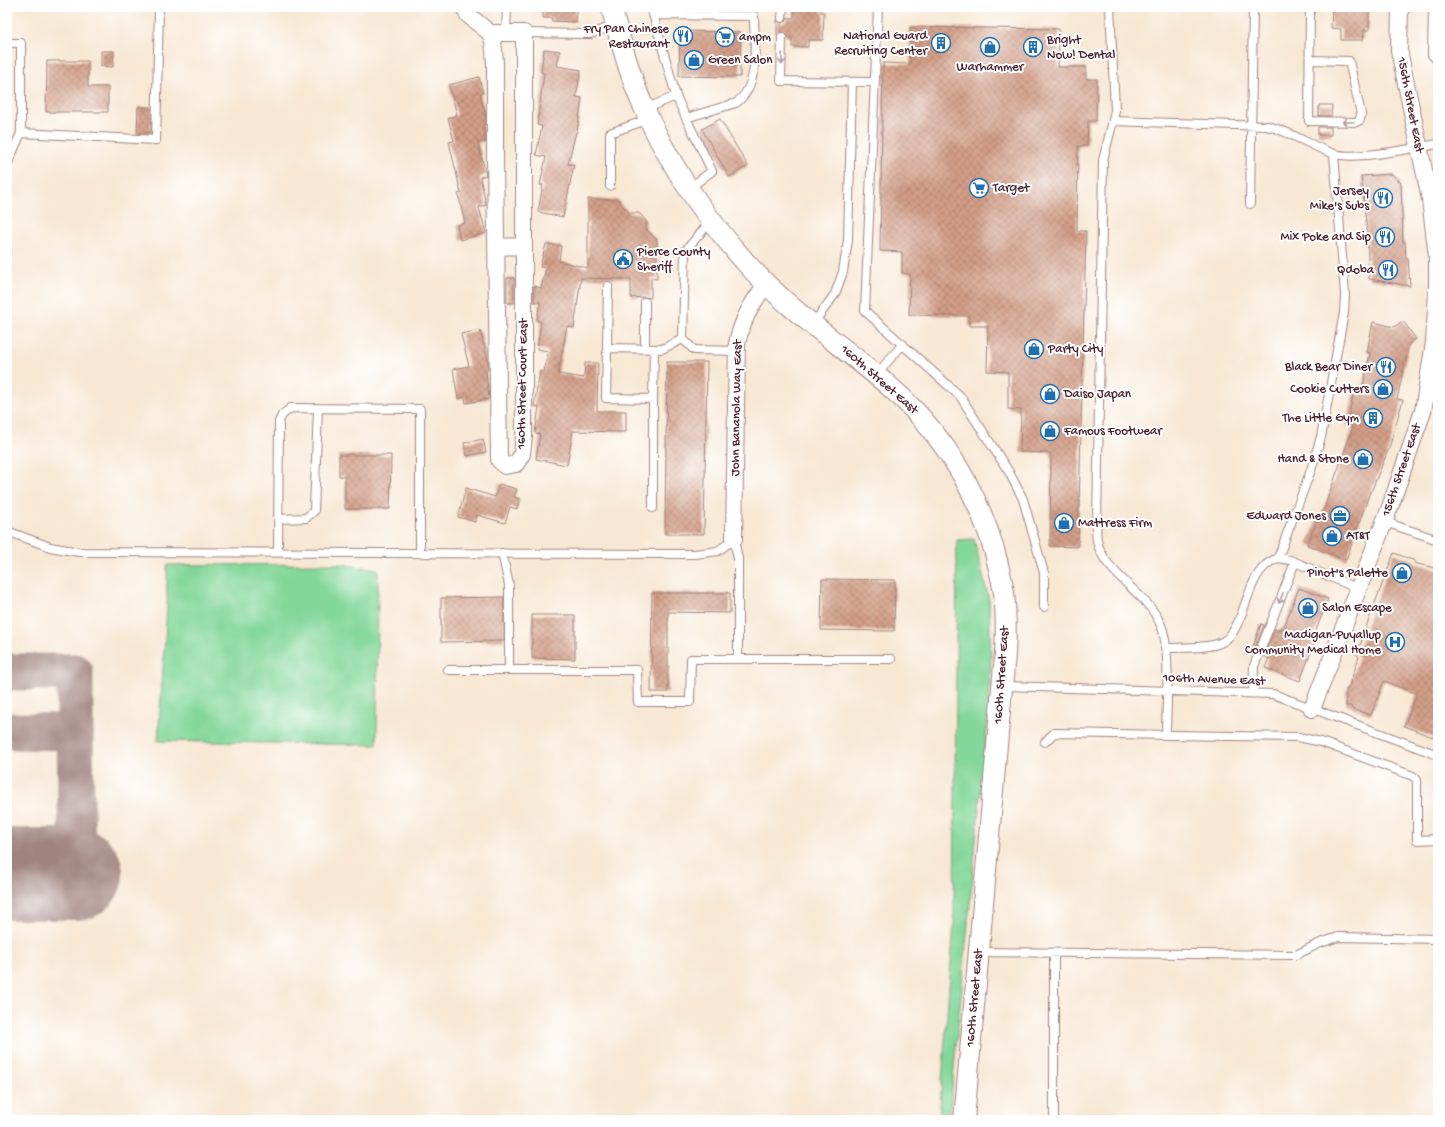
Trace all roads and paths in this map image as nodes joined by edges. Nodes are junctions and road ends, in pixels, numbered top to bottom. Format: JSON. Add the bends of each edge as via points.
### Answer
{"nodes":[{"id":1,"x":159,"y":7,"type":"edge"},
{"id":2,"x":464,"y":7,"type":"edge"},
{"id":3,"x":507,"y":7,"type":"edge"},
{"id":4,"x":661,"y":7,"type":"edge"},
{"id":5,"x":783,"y":7,"type":"edge"},
{"id":6,"x":878,"y":7,"type":"edge"},
{"id":7,"x":1110,"y":7,"type":"edge"},
{"id":8,"x":1253,"y":7,"type":"edge"},
{"id":9,"x":1310,"y":7,"type":"edge"},
{"id":10,"x":1400,"y":7,"type":"edge"},
{"id":11,"x":1433,"y":7,"type":"edge"},
{"id":12,"x":653,"y":10,"type":"edge"},
{"id":13,"x":614,"y":16,"type":"edge"},
{"id":14,"x":782,"y":18,"type":"dead end"},
{"id":15,"x":490,"y":32,"type":"junction"},
{"id":16,"x":506,"y":33,"type":"junction"},
{"id":17,"x":524,"y":33,"type":"junction"},
{"id":18,"x":782,"y":37,"type":"dead end"},
{"id":19,"x":7,"y":43,"type":"edge"},
{"id":20,"x":1310,"y":60,"type":"junction"},
{"id":21,"x":1438,"y":61,"type":"edge"},
{"id":22,"x":852,"y":82,"type":"junction"},
{"id":23,"x":875,"y":82,"type":"junction"},
{"id":24,"x":676,"y":96,"type":"junction"},
{"id":25,"x":647,"y":114,"type":"junction"},
{"id":26,"x":686,"y":118,"type":"junction"},
{"id":27,"x":1113,"y":121,"type":"junction"},
{"id":28,"x":1251,"y":125,"type":"junction"},
{"id":29,"x":21,"y":133,"type":"junction"},
{"id":30,"x":1438,"y":144,"type":"edge"},
{"id":31,"x":1418,"y":147,"type":"junction"},
{"id":32,"x":1334,"y":154,"type":"junction"},
{"id":33,"x":7,"y":165,"type":"edge"},
{"id":34,"x":610,"y":186,"type":"dead end"},
{"id":35,"x":688,"y":190,"type":"junction"},
{"id":36,"x":1250,"y":204,"type":"dead end"},
{"id":37,"x":711,"y":220,"type":"junction"},
{"id":38,"x":1437,"y":243,"type":"edge"},
{"id":39,"x":524,"y":246,"type":"junction"},
{"id":40,"x":496,"y":247,"type":"junction"},
{"id":41,"x":766,"y":285,"type":"junction"},
{"id":42,"x":608,"y":286,"type":"dead end"},
{"id":43,"x":645,"y":302,"type":"dead end"},
{"id":44,"x":813,"y":324,"type":"junction"},
{"id":45,"x":683,"y":339,"type":"junction"},
{"id":46,"x":903,"y":344,"type":"junction"},
{"id":47,"x":607,"y":348,"type":"junction"},
{"id":48,"x":645,"y":348,"type":"junction"},
{"id":49,"x":654,"y":349,"type":"junction"},
{"id":50,"x":737,"y":351,"type":"junction"},
{"id":51,"x":876,"y":375,"type":"junction"},
{"id":52,"x":653,"y":399,"type":"junction"},
{"id":53,"x":318,"y":409,"type":"junction"},
{"id":54,"x":653,"y":508,"type":"dead end"},
{"id":55,"x":278,"y":519,"type":"junction"},
{"id":56,"x":1385,"y":522,"type":"junction"},
{"id":57,"x":7,"y":531,"type":"edge"},
{"id":58,"x":734,"y":539,"type":"junction"},
{"id":59,"x":1438,"y":540,"type":"edge"},
{"id":60,"x":278,"y":552,"type":"junction"},
{"id":61,"x":420,"y":553,"type":"junction"},
{"id":62,"x":502,"y":553,"type":"junction"},
{"id":63,"x":1278,"y":558,"type":"junction"},
{"id":64,"x":1295,"y":562,"type":"junction"},
{"id":65,"x":1358,"y":589,"type":"junction"},
{"id":66,"x":1044,"y":607,"type":"dead end"},
{"id":67,"x":1165,"y":648,"type":"junction"},
{"id":68,"x":738,"y":659,"type":"junction"},
{"id":69,"x":891,"y":659,"type":"dead end"},
{"id":70,"x":448,"y":670,"type":"dead end"},
{"id":71,"x":509,"y":670,"type":"junction"},
{"id":72,"x":1003,"y":686,"type":"junction"},
{"id":73,"x":1166,"y":691,"type":"junction"},
{"id":74,"x":1253,"y":693,"type":"junction"},
{"id":75,"x":1312,"y":709,"type":"junction"},
{"id":76,"x":1166,"y":735,"type":"junction"},
{"id":77,"x":1045,"y":742,"type":"dead end"},
{"id":78,"x":1438,"y":755,"type":"edge"},
{"id":79,"x":1438,"y":839,"type":"edge"},
{"id":80,"x":1438,"y":939,"type":"edge"},
{"id":81,"x":979,"y":952,"type":"junction"},
{"id":82,"x":1054,"y":953,"type":"junction"},
{"id":83,"x":964,"y":1120,"type":"edge"},
{"id":84,"x":1054,"y":1120,"type":"edge"}],
"edges":[{"from":1,"to":29,"type":"lane","via":[[156,140]]},
{"from":2,"to":15,"type":"street","via":[[468,15]]},
{"from":3,"to":16,"type":"lane"},
{"from":4,"to":12,"type":"lane"},
{"from":5,"to":14,"type":"lane"},
{"from":6,"to":23,"type":"lane"},
{"from":7,"to":27,"type":"lane","via":[[1115,89]]},
{"from":8,"to":28,"type":"lane"},
{"from":9,"to":20,"type":"lane"},
{"from":10,"to":31,"type":"street","name":"156th Street East","via":[[1399,50]]},
{"from":11,"to":21,"type":"lane","via":[[1432,55]]},
{"from":12,"to":24,"type":"lane"},
{"from":12,"to":26,"type":"lane","via":[[754,16],[753,74],[741,99],[736,103]]},
{"from":13,"to":17,"type":"lane","via":[[590,34]]},
{"from":13,"to":25,"type":"street","name":"160th Street East"},
{"from":15,"to":16,"type":"street"},
{"from":15,"to":40,"type":"street","name":"160th Street Court East","via":[[494,42],[495,62]]},
{"from":16,"to":17,"type":"street"},
{"from":17,"to":39,"type":"street","name":"160th Street Court East"},
{"from":18,"to":22,"type":"lane","one_way":true,"via":[[781,80]]},
{"from":19,"to":29,"type":"lane","via":[[21,43]]},
{"from":20,"to":20,"type":"lane","one_way":true,"via":[[1350,61],[1360,120],[1309,121]]},
{"from":22,"to":23,"type":"lane"},
{"from":22,"to":44,"type":"lane","via":[[848,240],[843,272],[835,294]]},
{"from":23,"to":46,"type":"lane","via":[[865,311]]},
{"from":24,"to":25,"type":"lane"},
{"from":24,"to":26,"type":"lane"},
{"from":25,"to":34,"type":"lane","via":[[610,132]]},
{"from":25,"to":35,"type":"street","name":"160th Street East","via":[[664,151]]},
{"from":26,"to":35,"type":"lane","via":[[712,170]]},
{"from":27,"to":28,"type":"lane"},
{"from":27,"to":67,"type":"lane","via":[[1103,160],[1096,532],[1099,548],[1106,560],[1152,608],[1161,623]]},
{"from":28,"to":32,"type":"lane","via":[[1285,130]]},
{"from":28,"to":36,"type":"lane"},
{"from":29,"to":33,"type":"lane"},
{"from":30,"to":31,"type":"lane"},
{"from":31,"to":32,"type":"lane","via":[[1353,156]]},
{"from":31,"to":38,"type":"street","name":"156th Street East"},
{"from":32,"to":63,"type":"lane","via":[[1344,294],[1343,324],[1321,437]]},
{"from":35,"to":37,"type":"street","name":"160th Street East"},
{"from":37,"to":41,"type":"street","name":"160th Street East"},
{"from":37,"to":45,"type":"lane","via":[[685,251]]},
{"from":38,"to":56,"type":"street","name":"156th Street East","via":[[1434,343],[1427,394]]},
{"from":39,"to":40,"type":"street"},
{"from":39,"to":40,"type":"street","name":"160th Street Court East","via":[[524,436],[522,454],[516,464],[505,466],[499,460]]},
{"from":41,"to":44,"type":"street","name":"160th Street East"},
{"from":41,"to":50,"type":"street","name":"John Bananola Way East","via":[[744,316]]},
{"from":42,"to":47,"type":"lane"},
{"from":43,"to":48,"type":"lane"},
{"from":44,"to":51,"type":"street","name":"160th Street East"},
{"from":45,"to":49,"type":"lane","via":[[662,349]]},
{"from":45,"to":50,"type":"lane","via":[[694,350]]},
{"from":46,"to":51,"type":"lane"},
{"from":46,"to":66,"type":"lane","via":[[960,396],[1009,472],[1023,499],[1044,573]]},
{"from":47,"to":48,"type":"lane"},
{"from":47,"to":52,"type":"lane","via":[[606,398]]},
{"from":48,"to":49,"type":"lane"},
{"from":49,"to":52,"type":"lane"},
{"from":50,"to":58,"type":"street","name":"John Bananola Way East"},
{"from":51,"to":72,"type":"street","name":"160th Street East","via":[[916,411],[938,437],[959,467],[976,499],[997,559],[1005,602]]},
{"from":52,"to":54,"type":"lane"},
{"from":53,"to":55,"type":"lane","via":[[314,512],[306,518]]},
{"from":53,"to":55,"type":"lane","via":[[291,408],[282,415],[279,422]]},
{"from":53,"to":61,"type":"lane","via":[[420,408]]},
{"from":55,"to":60,"type":"lane"},
{"from":56,"to":59,"type":"lane"},
{"from":56,"to":65,"type":"street","name":"156th Street East"},
{"from":57,"to":60,"type":"lane","via":[[50,547],[79,552]]},
{"from":58,"to":62,"type":"lane","via":[[718,551],[695,554]]},
{"from":58,"to":68,"type":"lane","via":[[738,559]]},
{"from":60,"to":61,"type":"lane"},
{"from":61,"to":62,"type":"lane"},
{"from":62,"to":71,"type":"lane","via":[[509,585]]},
{"from":63,"to":64,"type":"lane"},
{"from":63,"to":67,"type":"lane","via":[[1266,564],[1257,574],[1233,631],[1226,640],[1206,646]]},
{"from":64,"to":65,"type":"lane"},
{"from":64,"to":74,"type":"lane","one_way":true,"via":[[1254,666]]},
{"from":65,"to":75,"type":"street","name":"156th Street East"},
{"from":67,"to":73,"type":"lane"},
{"from":68,"to":69,"type":"lane"},
{"from":68,"to":71,"type":"lane","via":[[691,659],[690,702],[638,702],[637,670]]},
{"from":70,"to":71,"type":"lane"},
{"from":72,"to":73,"type":"lane","name":"106th Avenue East"},
{"from":72,"to":81,"type":"street","name":"160th Street East"},
{"from":73,"to":74,"type":"lane","name":"106th Avenue East"},
{"from":73,"to":76,"type":"lane"},
{"from":74,"to":75,"type":"lane","name":"106th Avenue East","via":[[1273,694]]},
{"from":75,"to":78,"type":"lane","name":"106th Avenue East"},
{"from":76,"to":77,"type":"lane","via":[[1054,733]]},
{"from":76,"to":79,"type":"lane","via":[[1298,737],[1321,742],[1369,759],[1413,776],[1417,780],[1417,840]]},
{"from":80,"to":82,"type":"lane","via":[[1338,937],[1296,955]]},
{"from":81,"to":82,"type":"lane"},
{"from":81,"to":83,"type":"street","name":"160th Street East"},
{"from":82,"to":84,"type":"lane"}]}
